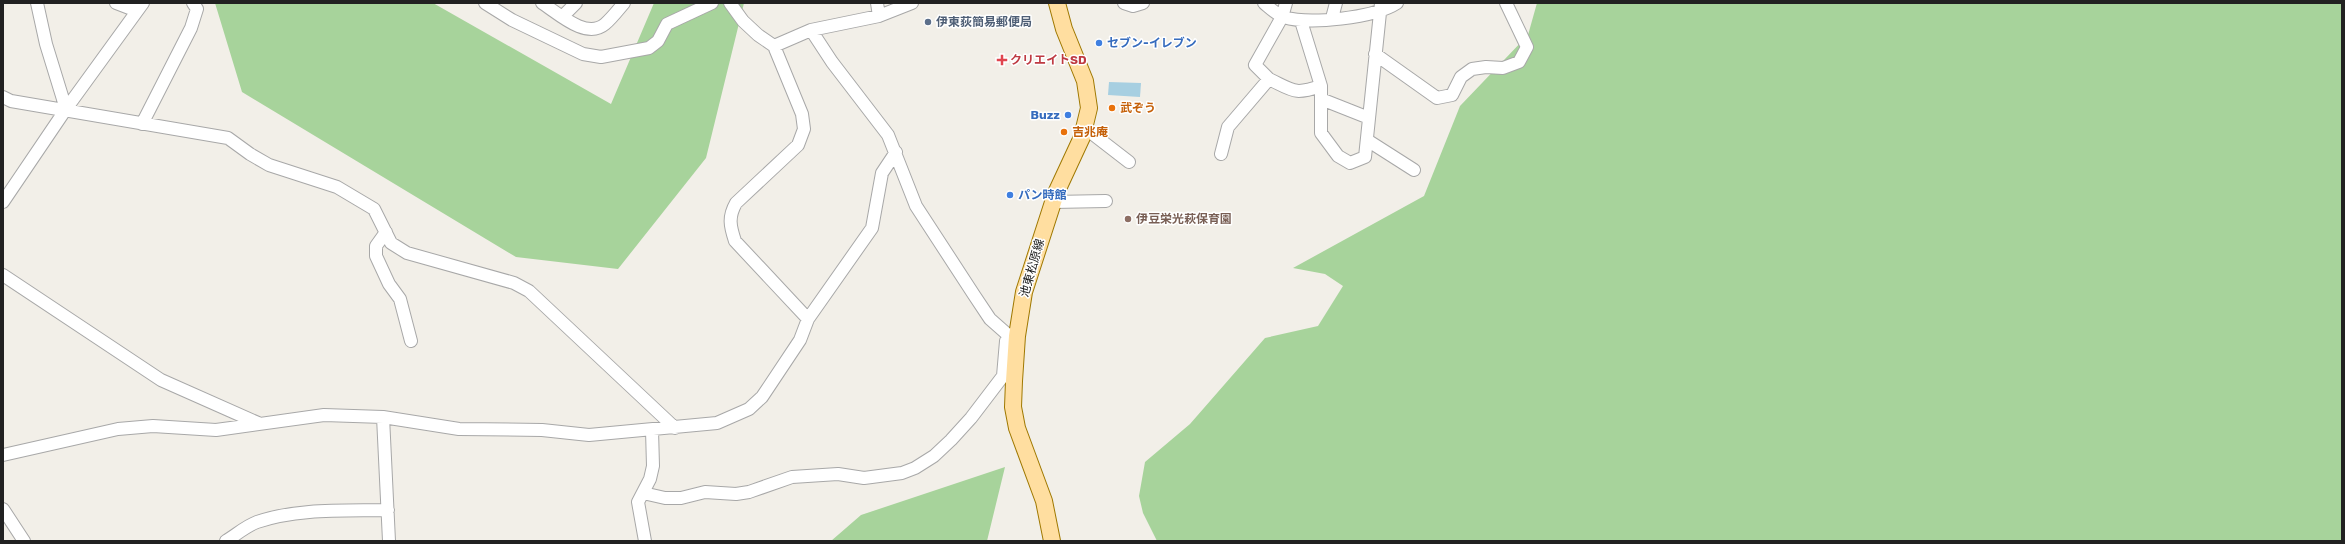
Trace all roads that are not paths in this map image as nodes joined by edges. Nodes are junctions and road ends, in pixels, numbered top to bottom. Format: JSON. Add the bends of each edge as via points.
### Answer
{"nodes":[{"id":1,"x":37,"y":3,"type":"edge"},
{"id":2,"x":116,"y":3,"type":"edge"},
{"id":3,"x":193,"y":3,"type":"edge"},
{"id":4,"x":484,"y":3,"type":"edge"},
{"id":5,"x":542,"y":3,"type":"edge"},
{"id":6,"x":576,"y":3,"type":"edge"},
{"id":7,"x":624,"y":3,"type":"edge"},
{"id":8,"x":712,"y":3,"type":"edge"},
{"id":9,"x":730,"y":3,"type":"edge"},
{"id":10,"x":877,"y":3,"type":"edge"},
{"id":11,"x":912,"y":3,"type":"edge"},
{"id":12,"x":1057,"y":3,"type":"edge"},
{"id":13,"x":1124,"y":3,"type":"edge"},
{"id":14,"x":1143,"y":3,"type":"edge"},
{"id":15,"x":1264,"y":3,"type":"edge"},
{"id":16,"x":1286,"y":3,"type":"edge"},
{"id":17,"x":1336,"y":3,"type":"edge"},
{"id":18,"x":1397,"y":3,"type":"edge"},
{"id":19,"x":1506,"y":3,"type":"edge"},
{"id":20,"x":141,"y":5,"type":"edge"},
{"id":21,"x":1380,"y":7,"type":"edge"},
{"id":22,"x":563,"y":16,"type":"junction"},
{"id":23,"x":879,"y":16,"type":"junction"},
{"id":24,"x":1282,"y":17,"type":"junction"},
{"id":25,"x":1332,"y":18,"type":"junction"},
{"id":26,"x":1301,"y":21,"type":"junction"},
{"id":27,"x":811,"y":30,"type":"junction"},
{"id":28,"x":774,"y":46,"type":"junction"},
{"id":29,"x":1375,"y":54,"type":"junction"},
{"id":30,"x":1269,"y":78,"type":"junction"},
{"id":31,"x":1321,"y":86,"type":"junction"},
{"id":32,"x":3,"y":97,"type":"edge"},
{"id":33,"x":1321,"y":99,"type":"junction"},
{"id":34,"x":66,"y":109,"type":"junction"},
{"id":35,"x":1369,"y":118,"type":"junction"},
{"id":36,"x":142,"y":124,"type":"junction"},
{"id":37,"x":1085,"y":128,"type":"junction"},
{"id":38,"x":1367,"y":140,"type":"junction"},
{"id":39,"x":896,"y":152,"type":"junction"},
{"id":40,"x":1221,"y":154,"type":"dead end"},
{"id":41,"x":1129,"y":162,"type":"dead end"},
{"id":42,"x":1414,"y":170,"type":"dead end"},
{"id":43,"x":1106,"y":201,"type":"dead end"},
{"id":44,"x":3,"y":202,"type":"edge"},
{"id":45,"x":1053,"y":202,"type":"junction"},
{"id":46,"x":386,"y":232,"type":"junction"},
{"id":47,"x":3,"y":275,"type":"edge"},
{"id":48,"x":808,"y":319,"type":"junction"},
{"id":49,"x":1017,"y":336,"type":"junction"},
{"id":50,"x":411,"y":341,"type":"dead end"},
{"id":51,"x":383,"y":418,"type":"junction"},
{"id":52,"x":258,"y":423,"type":"junction"},
{"id":53,"x":675,"y":428,"type":"junction"},
{"id":54,"x":652,"y":430,"type":"junction"},
{"id":55,"x":3,"y":455,"type":"edge"},
{"id":56,"x":643,"y":493,"type":"junction"},
{"id":57,"x":3,"y":510,"type":"edge"},
{"id":58,"x":388,"y":510,"type":"junction"},
{"id":59,"x":24,"y":541,"type":"edge"},
{"id":60,"x":226,"y":541,"type":"edge"},
{"id":61,"x":389,"y":541,"type":"edge"},
{"id":62,"x":644,"y":541,"type":"edge"},
{"id":63,"x":1052,"y":541,"type":"edge"}],
"edges":[{"from":1,"to":34,"type":"street","via":[[46,44]]},
{"from":2,"to":20,"type":"street","via":[[129,8]]},
{"from":3,"to":36,"type":"street","via":[[197,9],[191,28]]},
{"from":4,"to":8,"type":"street","via":[[512,20],[583,54],[601,57],[648,48],[658,41],[667,24]]},
{"from":5,"to":22,"type":"street"},
{"from":6,"to":22,"type":"street"},
{"from":7,"to":22,"type":"street","via":[[604,25],[590,29],[577,26]]},
{"from":9,"to":28,"type":"street","via":[[743,21]]},
{"from":10,"to":23,"type":"street"},
{"from":11,"to":23,"type":"street"},
{"from":12,"to":37,"type":"main road","name":"池東松原線","via":[[1064,29],[1085,80],[1089,108]]},
{"from":13,"to":14,"type":"street","via":[[1133,6]]},
{"from":15,"to":24,"type":"street"},
{"from":16,"to":24,"type":"street"},
{"from":17,"to":25,"type":"street"},
{"from":18,"to":21,"type":"street"},
{"from":19,"to":29,"type":"street","via":[[1527,47],[1519,62],[1503,68],[1472,69],[1461,77],[1452,95],[1437,98]]},
{"from":20,"to":34,"type":"street"},
{"from":21,"to":25,"type":"street"},
{"from":21,"to":29,"type":"street"},
{"from":23,"to":27,"type":"street"},
{"from":24,"to":26,"type":"street"},
{"from":24,"to":30,"type":"street","via":[[1255,66]]},
{"from":25,"to":26,"type":"street"},
{"from":26,"to":31,"type":"street"},
{"from":27,"to":28,"type":"street"},
{"from":27,"to":39,"type":"street","via":[[884,130]]},
{"from":28,"to":48,"type":"street","via":[[802,114],[804,129],[798,145],[736,203],[730,213],[730,228],[735,240]]},
{"from":29,"to":35,"type":"street"},
{"from":30,"to":31,"type":"street","via":[[1295,92]]},
{"from":30,"to":40,"type":"street","via":[[1228,127]]},
{"from":31,"to":33,"type":"street"},
{"from":32,"to":34,"type":"street","via":[[11,101]]},
{"from":33,"to":35,"type":"street"},
{"from":33,"to":38,"type":"street","via":[[1321,133],[1338,156],[1350,163],[1365,157]]},
{"from":34,"to":36,"type":"street"},
{"from":34,"to":44,"type":"street"},
{"from":35,"to":38,"type":"street"},
{"from":36,"to":46,"type":"street","via":[[228,138],[269,165],[337,187],[374,209]]},
{"from":37,"to":41,"type":"street"},
{"from":37,"to":45,"type":"main road","name":"池東松原線"},
{"from":38,"to":42,"type":"street"},
{"from":39,"to":48,"type":"street","via":[[882,173],[872,228]]},
{"from":39,"to":49,"type":"street","via":[[916,206],[990,319],[1007,334]]},
{"from":43,"to":45,"type":"street"},
{"from":45,"to":49,"type":"main road","name":"池東松原線","via":[[1024,292]]},
{"from":46,"to":50,"type":"street","via":[[376,246],[376,256],[389,284],[400,299]]},
{"from":46,"to":53,"type":"street","via":[[391,243],[407,253],[514,283],[529,291]]},
{"from":47,"to":52,"type":"street","via":[[161,380]]},
{"from":48,"to":53,"type":"street","via":[[803,335],[775,380],[749,409],[717,423]]},
{"from":49,"to":56,"type":"street","via":[[1006,341],[1003,376],[971,418],[934,456],[915,468],[902,473],[864,478],[838,474],[792,478],[736,494],[705,492],[681,498],[665,498]]},
{"from":49,"to":63,"type":"main road","name":"池東松原線","via":[[1013,407],[1017,428],[1044,501]]},
{"from":51,"to":52,"type":"street","via":[[324,415]]},
{"from":51,"to":54,"type":"street","via":[[459,429],[542,430],[589,434]]},
{"from":51,"to":58,"type":"street"},
{"from":52,"to":55,"type":"street","via":[[216,430],[153,426],[118,429]]},
{"from":53,"to":54,"type":"street"},
{"from":54,"to":56,"type":"street","via":[[653,466]]},
{"from":56,"to":62,"type":"street","via":[[638,502]]},
{"from":57,"to":59,"type":"street"},
{"from":58,"to":60,"type":"street","via":[[315,512],[257,522]]},
{"from":58,"to":61,"type":"street"}]}
